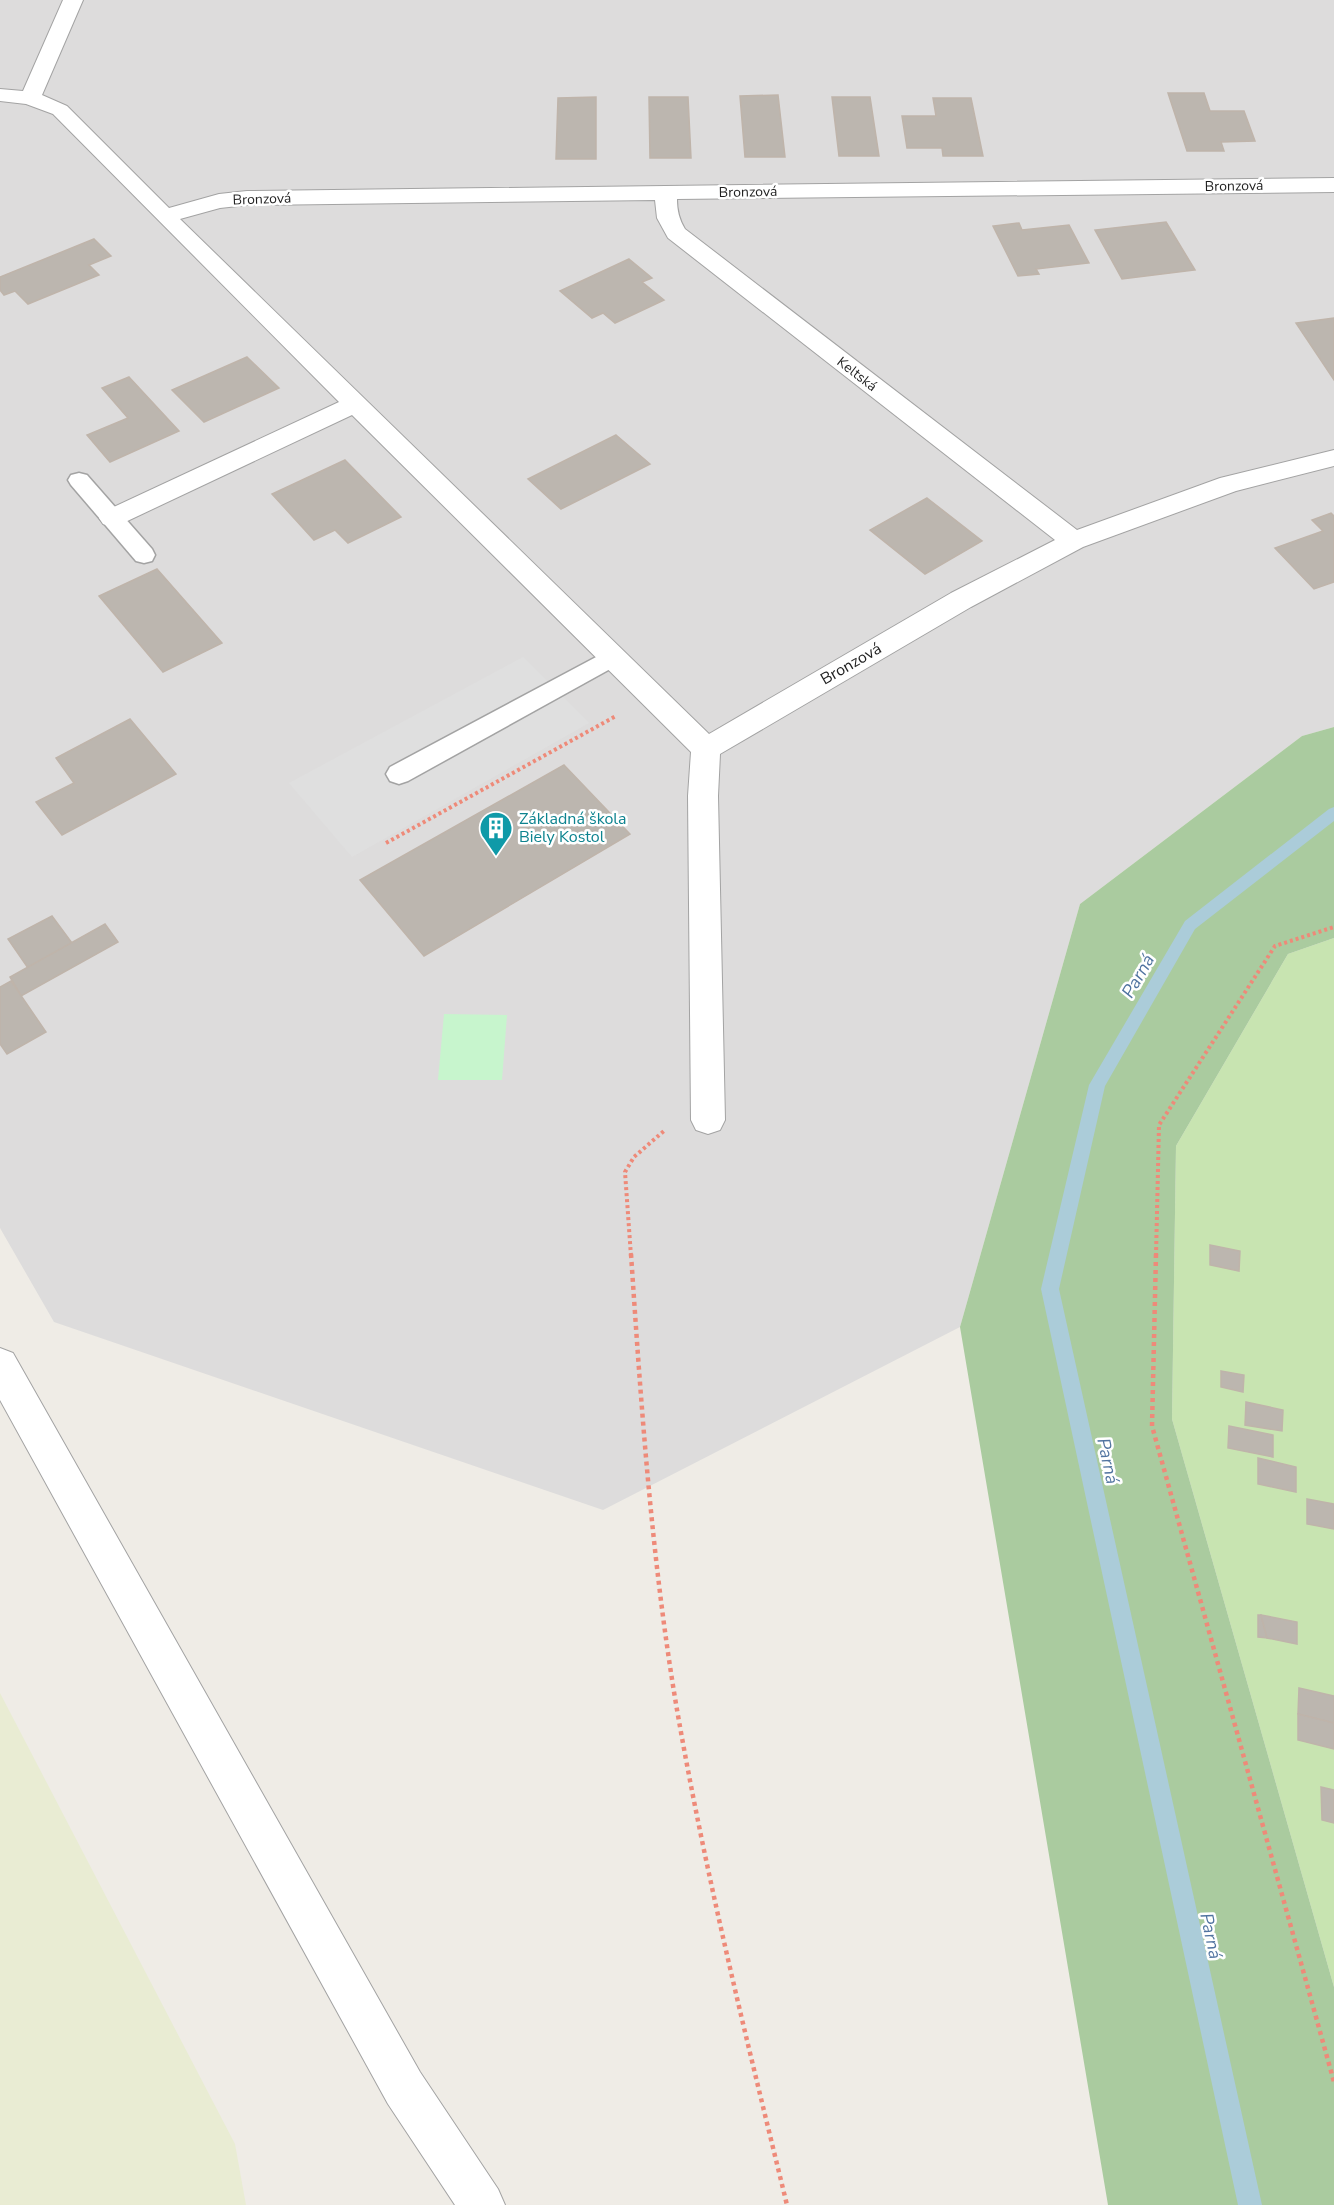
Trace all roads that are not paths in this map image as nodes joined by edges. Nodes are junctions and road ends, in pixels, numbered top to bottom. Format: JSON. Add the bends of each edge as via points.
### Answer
{"nodes":[{"id":1,"x":73,"y":0,"type":"edge"},
{"id":2,"x":90,"y":0,"type":"edge"},
{"id":3,"x":0,"y":95,"type":"edge"},
{"id":4,"x":30,"y":98,"type":"junction"},
{"id":5,"x":1334,"y":185,"type":"edge"},
{"id":6,"x":667,"y":192,"type":"junction"},
{"id":7,"x":164,"y":216,"type":"junction"},
{"id":8,"x":356,"y":404,"type":"junction"},
{"id":9,"x":1334,"y":458,"type":"edge"},
{"id":10,"x":79,"y":480,"type":"dead end"},
{"id":11,"x":112,"y":518,"type":"junction"},
{"id":12,"x":1074,"y":541,"type":"junction"},
{"id":13,"x":144,"y":555,"type":"dead end"},
{"id":14,"x":613,"y":657,"type":"junction"},
{"id":15,"x":706,"y":749,"type":"junction"},
{"id":16,"x":399,"y":774,"type":"dead end"},
{"id":17,"x":708,"y":1120,"type":"dead end"},
{"id":18,"x":0,"y":1365,"type":"edge"},
{"id":19,"x":482,"y":2205,"type":"edge"}],
"edges":[{"from":1,"to":2,"type":"street"},
{"from":1,"to":4,"type":"street"},
{"from":3,"to":4,"type":"street"},
{"from":4,"to":7,"type":"street","via":[[60,110]]},
{"from":5,"to":6,"type":"street","name":"Bronzová"},
{"from":6,"to":7,"type":"street","name":"Bronzová","via":[[248,198],[219,201]]},
{"from":6,"to":12,"type":"street","name":"Keltská","via":[[665,206],[676,233]]},
{"from":7,"to":8,"type":"street"},
{"from":8,"to":11,"type":"street"},
{"from":8,"to":14,"type":"street"},
{"from":9,"to":12,"type":"street","name":"Bronzová","via":[[1229,484]]},
{"from":10,"to":11,"type":"lane"},
{"from":11,"to":13,"type":"lane"},
{"from":12,"to":15,"type":"street","name":"Bronzová","via":[[961,600]]},
{"from":14,"to":15,"type":"street"},
{"from":14,"to":16,"type":"lane"},
{"from":15,"to":17,"type":"street","via":[[703,796]]},
{"from":18,"to":19,"type":"street","via":[[404,2088]]}]}
